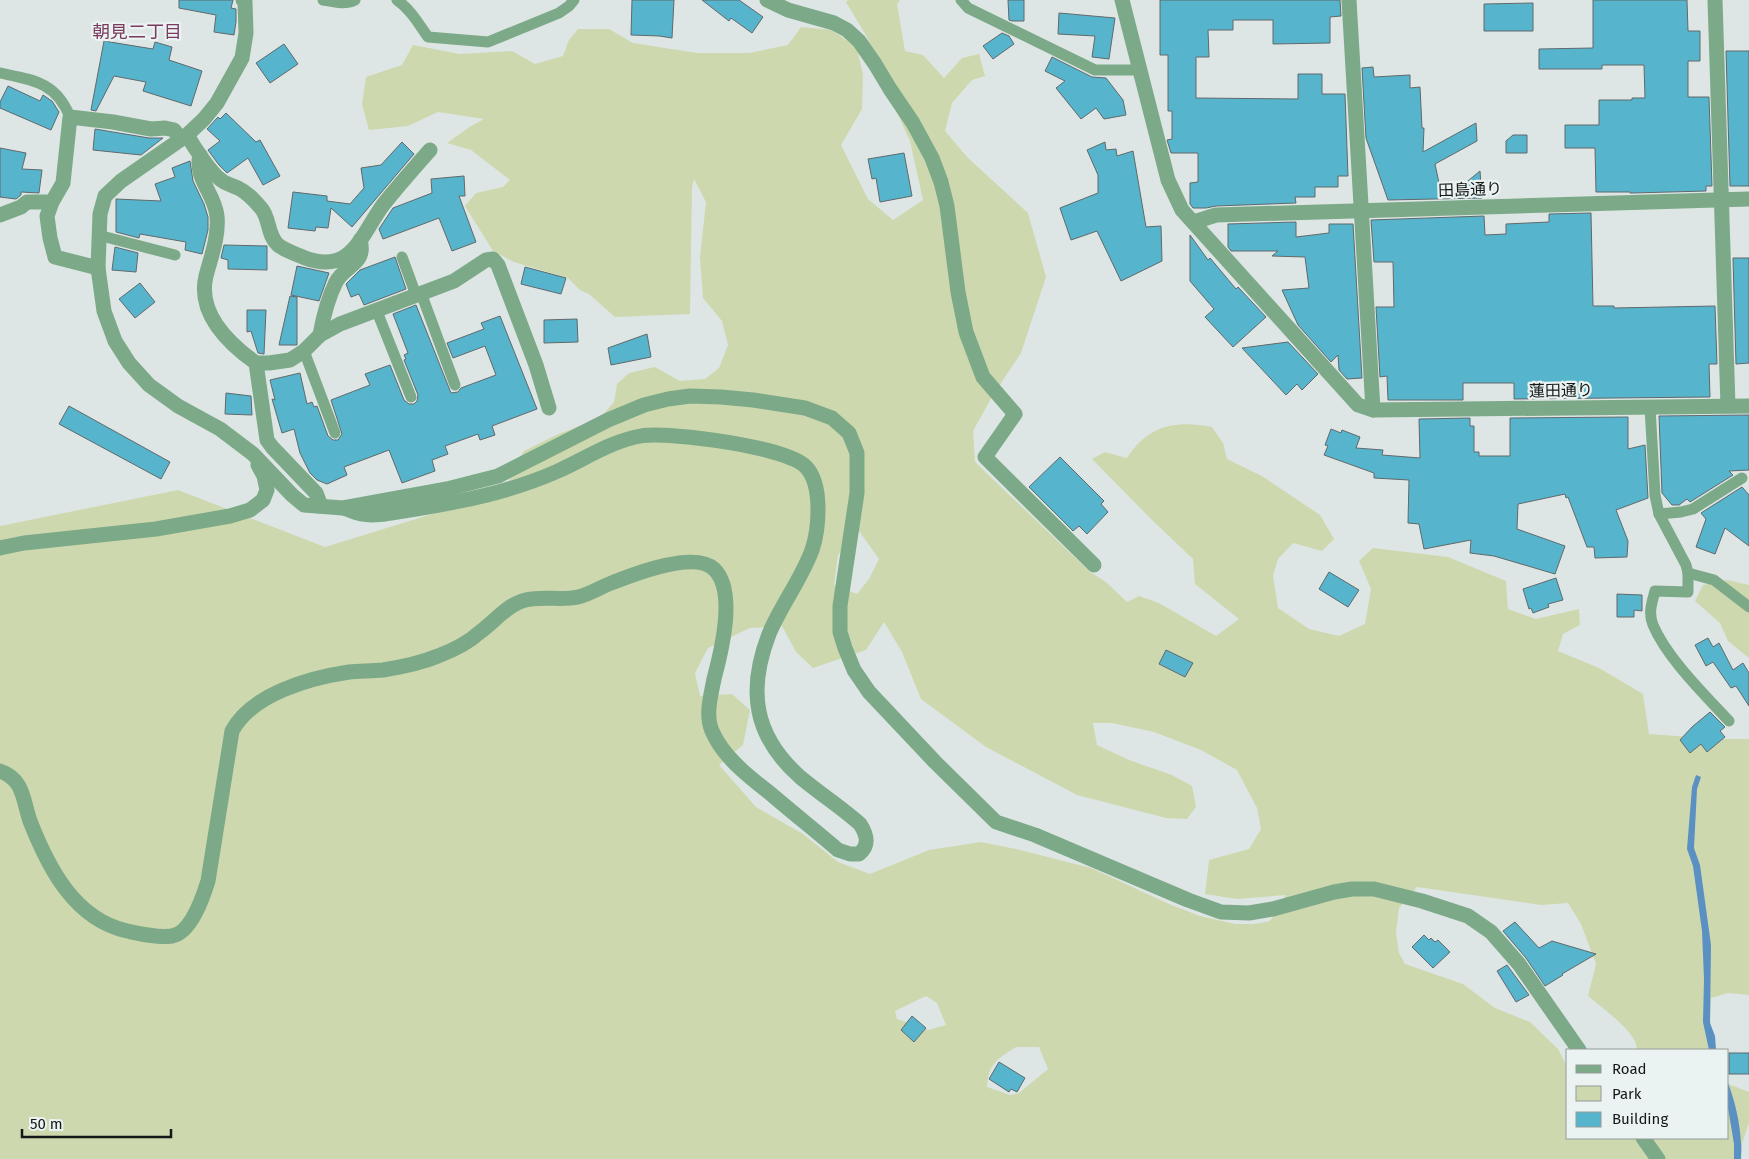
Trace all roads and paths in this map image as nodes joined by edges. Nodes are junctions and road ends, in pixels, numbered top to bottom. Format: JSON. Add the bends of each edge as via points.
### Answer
{"nodes":[{"id":1,"x":243,"y":0,"type":"edge"},
{"id":2,"x":323,"y":0,"type":"edge"},
{"id":3,"x":356,"y":0,"type":"edge"},
{"id":4,"x":397,"y":0,"type":"edge"},
{"id":5,"x":574,"y":0,"type":"edge"},
{"id":6,"x":767,"y":0,"type":"edge"},
{"id":7,"x":961,"y":0,"type":"edge"},
{"id":8,"x":1122,"y":0,"type":"edge"},
{"id":9,"x":1349,"y":0,"type":"edge"},
{"id":10,"x":1715,"y":0,"type":"edge"},
{"id":11,"x":1140,"y":70,"type":"junction"},
{"id":12,"x":0,"y":73,"type":"edge"},
{"id":13,"x":70,"y":117,"type":"junction"},
{"id":14,"x":184,"y":137,"type":"junction"},
{"id":15,"x":430,"y":150,"type":"dead end"},
{"id":16,"x":200,"y":155,"type":"junction"},
{"id":17,"x":1721,"y":199,"type":"junction"},
{"id":18,"x":1749,"y":199,"type":"edge"},
{"id":19,"x":52,"y":202,"type":"junction"},
{"id":20,"x":1362,"y":210,"type":"junction"},
{"id":21,"x":0,"y":215,"type":"edge"},
{"id":22,"x":1194,"y":222,"type":"junction"},
{"id":23,"x":98,"y":235,"type":"junction"},
{"id":24,"x":360,"y":240,"type":"junction"},
{"id":25,"x":175,"y":254,"type":"dead end"},
{"id":26,"x":402,"y":256,"type":"dead end"},
{"id":27,"x":98,"y":268,"type":"junction"},
{"id":28,"x":418,"y":294,"type":"junction"},
{"id":29,"x":376,"y":309,"type":"junction"},
{"id":30,"x":320,"y":336,"type":"junction"},
{"id":31,"x":304,"y":351,"type":"junction"},
{"id":32,"x":256,"y":362,"type":"junction"},
{"id":33,"x":455,"y":385,"type":"dead end"},
{"id":34,"x":411,"y":397,"type":"dead end"},
{"id":35,"x":1728,"y":406,"type":"junction"},
{"id":36,"x":1749,"y":406,"type":"edge"},
{"id":37,"x":1650,"y":407,"type":"junction"},
{"id":38,"x":549,"y":408,"type":"dead end"},
{"id":39,"x":1373,"y":410,"type":"junction"},
{"id":40,"x":335,"y":433,"type":"dead end"},
{"id":41,"x":253,"y":454,"type":"junction"},
{"id":42,"x":1742,"y":478,"type":"dead end"},
{"id":43,"x":318,"y":506,"type":"junction"},
{"id":44,"x":343,"y":508,"type":"junction"},
{"id":45,"x":1659,"y":514,"type":"junction"},
{"id":46,"x":0,"y":548,"type":"edge"},
{"id":47,"x":1094,"y":565,"type":"dead end"},
{"id":48,"x":1688,"y":573,"type":"junction"},
{"id":49,"x":1749,"y":607,"type":"edge"},
{"id":50,"x":1729,"y":721,"type":"dead end"},
{"id":51,"x":0,"y":772,"type":"edge"},
{"id":52,"x":1578,"y":1049,"type":"edge"},
{"id":53,"x":1644,"y":1139,"type":"edge"},
{"id":54,"x":1658,"y":1159,"type":"edge"}],
"edges":[{"from":1,"to":14,"type":"street","via":[[246,33],[242,58],[217,103]]},
{"from":2,"to":3,"type":"lane"},
{"from":4,"to":5,"type":"lane","via":[[416,17],[428,37],[488,42],[559,13]]},
{"from":6,"to":47,"type":"street","via":[[847,30],[876,64],[913,123],[941,182],[966,332],[983,377],[1015,414],[984,457]]},
{"from":7,"to":11,"type":"lane","via":[[968,8],[1095,70]]},
{"from":8,"to":11,"type":"street"},
{"from":9,"to":20,"type":"street"},
{"from":10,"to":17,"type":"street"},
{"from":11,"to":22,"type":"street","via":[[1168,180],[1182,210]]},
{"from":12,"to":13,"type":"lane","via":[[39,82],[64,103]]},
{"from":13,"to":14,"type":"street","via":[[151,129],[165,128]]},
{"from":13,"to":19,"type":"street","via":[[63,182]]},
{"from":14,"to":16,"type":"street"},
{"from":14,"to":23,"type":"street","via":[[121,181],[106,196]]},
{"from":15,"to":24,"type":"street","via":[[383,206]]},
{"from":16,"to":24,"type":"street","via":[[218,179],[245,191],[256,202],[265,213],[272,237],[289,251],[327,263],[347,256]]},
{"from":16,"to":32,"type":"street","via":[[200,173],[218,219],[205,278],[207,308],[214,323]]},
{"from":17,"to":18,"type":"street","name":"田島通り"},
{"from":17,"to":20,"type":"street","name":"田島通り"},
{"from":17,"to":35,"type":"street"},
{"from":19,"to":21,"type":"street","via":[[27,202]]},
{"from":19,"to":27,"type":"street","via":[[48,216],[55,257]]},
{"from":20,"to":22,"type":"street","name":"田島通り","via":[[1216,215]]},
{"from":20,"to":39,"type":"street"},
{"from":22,"to":39,"type":"street","via":[[1358,405]]},
{"from":23,"to":25,"type":"lane"},
{"from":23,"to":27,"type":"street"},
{"from":24,"to":30,"type":"street","via":[[359,259],[337,280]]},
{"from":26,"to":28,"type":"lane"},
{"from":27,"to":41,"type":"street","via":[[104,311],[129,363],[149,385],[178,406],[220,429]]},
{"from":28,"to":29,"type":"street"},
{"from":28,"to":33,"type":"lane"},
{"from":28,"to":38,"type":"street","via":[[454,281],[486,260],[493,259],[536,365]]},
{"from":29,"to":30,"type":"street"},
{"from":29,"to":34,"type":"lane"},
{"from":30,"to":31,"type":"street"},
{"from":31,"to":32,"type":"street","via":[[290,360]]},
{"from":31,"to":40,"type":"lane"},
{"from":32,"to":43,"type":"street","via":[[267,440],[316,493]]},
{"from":35,"to":36,"type":"street","name":"蓮田通り"},
{"from":35,"to":37,"type":"street","name":"蓮田通り"},
{"from":37,"to":39,"type":"street","name":"蓮田通り"},
{"from":37,"to":45,"type":"lane"},
{"from":41,"to":43,"type":"street","via":[[304,505]]},
{"from":41,"to":46,"type":"street","via":[[267,490],[263,500],[250,510],[156,529],[24,542]]},
{"from":42,"to":45,"type":"lane","via":[[1693,509]]},
{"from":43,"to":44,"type":"street"},
{"from":44,"to":51,"type":"street","via":[[361,514],[384,514],[483,496],[555,472],[620,442],[651,434],[727,442],[797,460],[812,474],[815,484],[816,532],[812,550],[765,647],[758,680],[759,715],[763,730],[780,757],[860,824],[866,833],[864,850],[850,854],[838,850],[758,784],[716,739],[710,728],[709,709],[722,646],[724,588],[717,572],[701,562],[654,569],[576,597],[522,601],[455,649],[406,666],[348,672],[318,679],[288,688],[255,706],[237,721],[232,732],[208,881],[189,925],[178,935],[143,935],[93,918],[67,891],[46,858],[17,783]]},
{"from":44,"to":52,"type":"street","via":[[498,476],[608,420],[668,399],[721,396],[821,413],[848,432],[857,453],[858,493],[840,606],[840,632],[854,670],[869,692],[996,822],[1221,912],[1249,913],[1334,892],[1374,889],[1468,916],[1492,932],[1519,964]]},
{"from":45,"to":48,"type":"lane"},
{"from":48,"to":49,"type":"lane","via":[[1714,580]]},
{"from":48,"to":50,"type":"lane","via":[[1688,592],[1655,591],[1650,610],[1652,624],[1675,662]]},
{"from":53,"to":54,"type":"street"}]}
